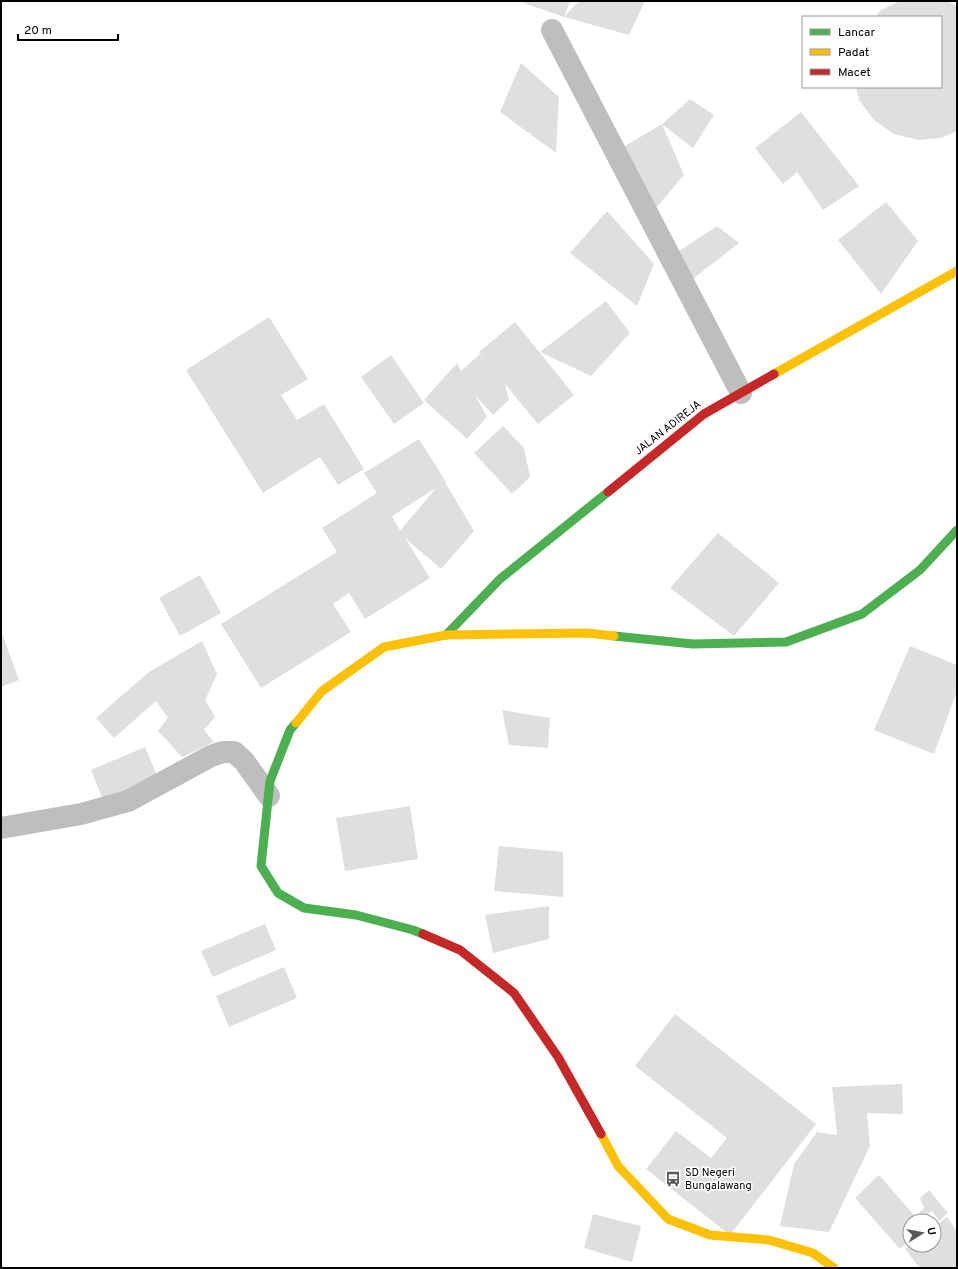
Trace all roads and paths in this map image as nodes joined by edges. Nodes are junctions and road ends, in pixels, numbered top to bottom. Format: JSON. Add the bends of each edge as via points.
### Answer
{"nodes":[{"id":1,"x":552,"y":30,"type":"dead end"},
{"id":2,"x":957,"y":271,"type":"edge"},
{"id":3,"x":741,"y":393,"type":"junction"},
{"id":4,"x":957,"y":530,"type":"edge"},
{"id":5,"x":446,"y":635,"type":"junction"},
{"id":6,"x":269,"y":796,"type":"junction"},
{"id":7,"x":1,"y":828,"type":"edge"},
{"id":8,"x":834,"y":1268,"type":"edge"}],
"edges":[{"from":1,"to":3,"type":"street"},
{"from":2,"to":3,"type":"street","name":"JALAN ADIREJA"},
{"from":3,"to":5,"type":"street","name":"JALAN ADIREJA","via":[[704,414],[500,579]]},
{"from":4,"to":5,"type":"street","via":[[920,570],[862,614],[786,642],[693,644],[587,634]]},
{"from":5,"to":6,"type":"street","via":[[384,647],[322,691],[290,730],[270,781]]},
{"from":6,"to":7,"type":"street","via":[[244,761],[234,752],[223,752],[121,803],[81,814]]},
{"from":6,"to":8,"type":"street","via":[[261,866],[278,893],[304,908],[356,915],[414,930],[460,950],[514,992],[558,1057],[618,1166],[668,1219],[710,1235],[769,1240],[813,1253]]}]}
